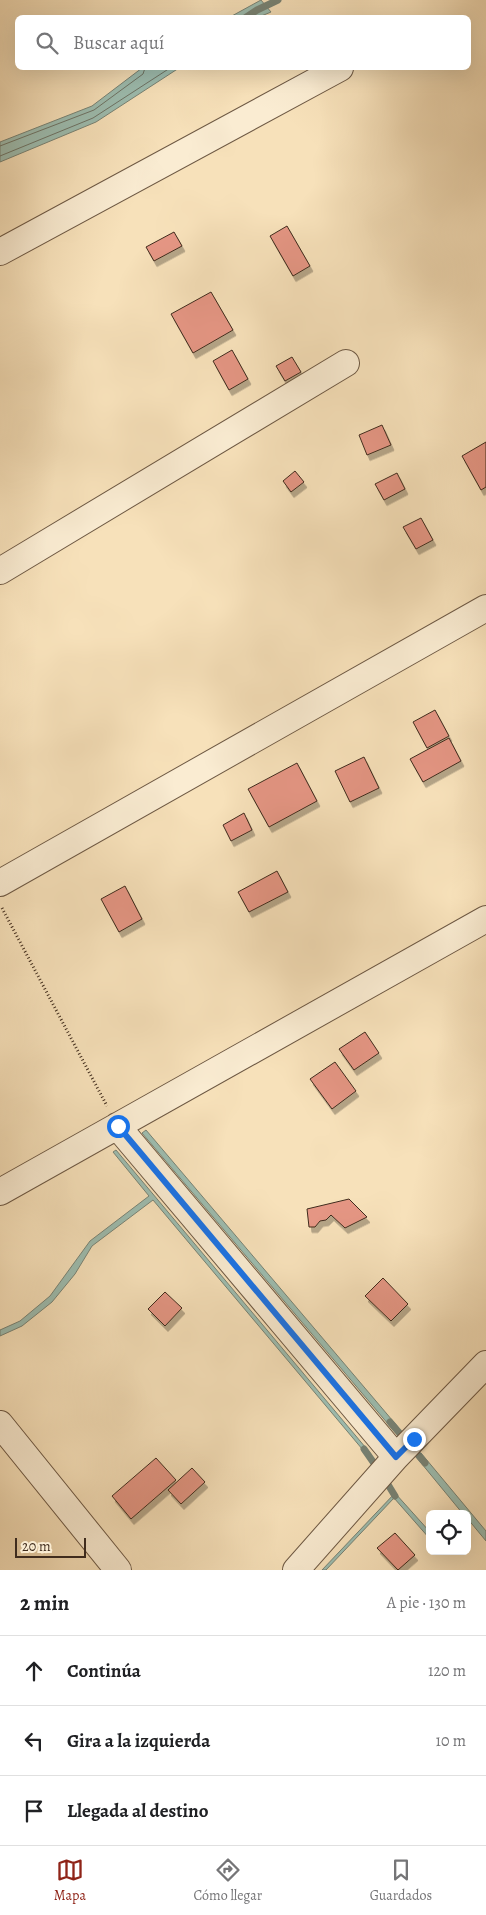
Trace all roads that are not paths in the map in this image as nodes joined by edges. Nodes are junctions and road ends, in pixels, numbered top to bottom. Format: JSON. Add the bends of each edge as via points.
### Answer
{"nodes":[{"id":1,"x":336,"y":70,"type":"edge"},
{"id":2,"x":0,"y":252,"type":"edge"},
{"id":3,"x":346,"y":363,"type":"dead end"},
{"id":4,"x":0,"y":571,"type":"edge"},
{"id":5,"x":486,"y":608,"type":"edge"},
{"id":6,"x":0,"y":883,"type":"edge"},
{"id":7,"x":486,"y":919,"type":"edge"},
{"id":8,"x":118,"y":1126,"type":"junction"},
{"id":9,"x":0,"y":1192,"type":"edge"},
{"id":10,"x":486,"y":1364,"type":"edge"},
{"id":11,"x":0,"y":1424,"type":"edge"},
{"id":12,"x":395,"y":1458,"type":"junction"},
{"id":13,"x":118,"y":1570,"type":"edge"},
{"id":14,"x":296,"y":1570,"type":"edge"}],
"edges":[{"from":1,"to":2,"type":"street"},
{"from":3,"to":4,"type":"street"},
{"from":5,"to":6,"type":"street"},
{"from":7,"to":8,"type":"street"},
{"from":8,"to":9,"type":"street"},
{"from":8,"to":12,"type":"street"},
{"from":10,"to":12,"type":"street"},
{"from":11,"to":13,"type":"street"},
{"from":12,"to":14,"type":"street"}]}
